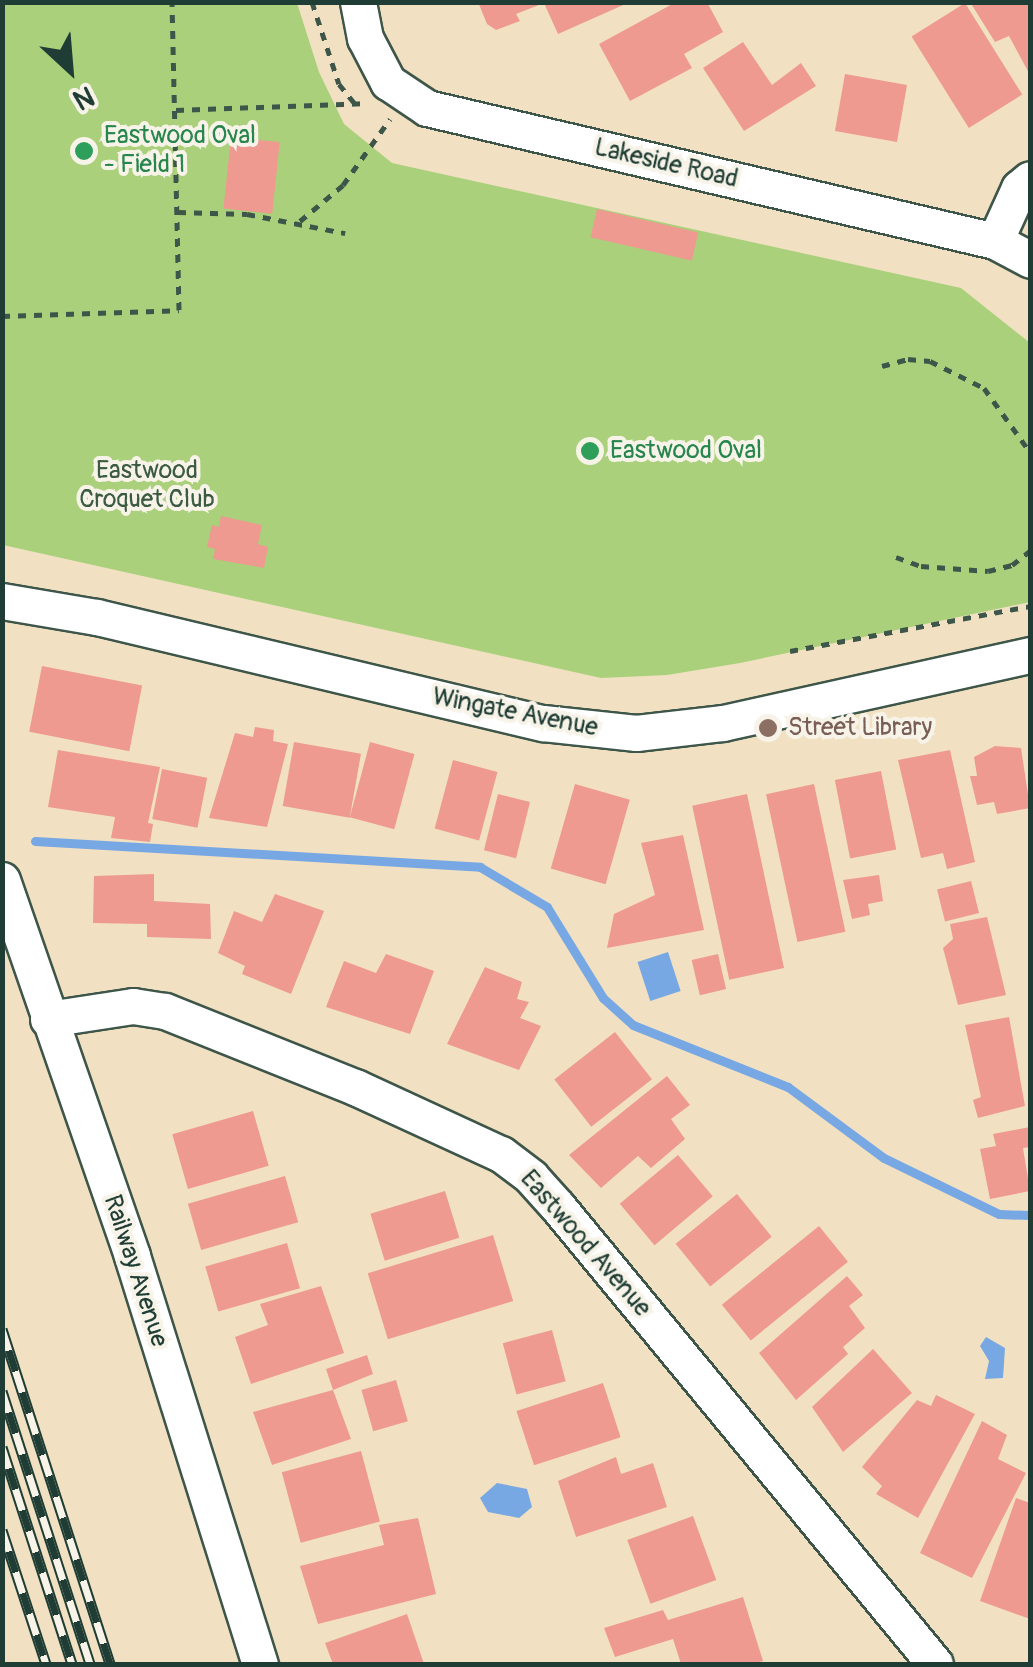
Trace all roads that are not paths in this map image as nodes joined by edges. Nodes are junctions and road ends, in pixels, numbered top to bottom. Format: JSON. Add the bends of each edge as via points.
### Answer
{"nodes":[{"id":1,"x":358,"y":2,"type":"edge"},
{"id":2,"x":1030,"y":178,"type":"edge"},
{"id":3,"x":994,"y":240,"type":"junction"},
{"id":4,"x":1030,"y":260,"type":"edge"},
{"id":5,"x":2,"y":602,"type":"edge"},
{"id":6,"x":1030,"y":655,"type":"edge"},
{"id":7,"x":2,"y":880,"type":"edge"},
{"id":8,"x":48,"y":1019,"type":"junction"},
{"id":9,"x":260,"y":1664,"type":"edge"},
{"id":10,"x":935,"y":1664,"type":"edge"}],
"edges":[{"from":1,"to":3,"type":"street","name":"Lakeside Road","via":[[375,63],[405,98],[428,108]]},
{"from":2,"to":3,"type":"street"},
{"from":3,"to":4,"type":"street","name":"Lakeside Road"},
{"from":5,"to":6,"type":"street","name":"Wingate Avenue","via":[[97,617],[503,715],[636,733],[723,723]]},
{"from":7,"to":8,"type":"street","name":"Railway Avenue"},
{"from":8,"to":9,"type":"street","name":"Railway Avenue","via":[[132,1256]]},
{"from":8,"to":10,"type":"street","name":"Eastwood Avenue","via":[[133,1006],[180,1016],[501,1154],[558,1207]]}]}
